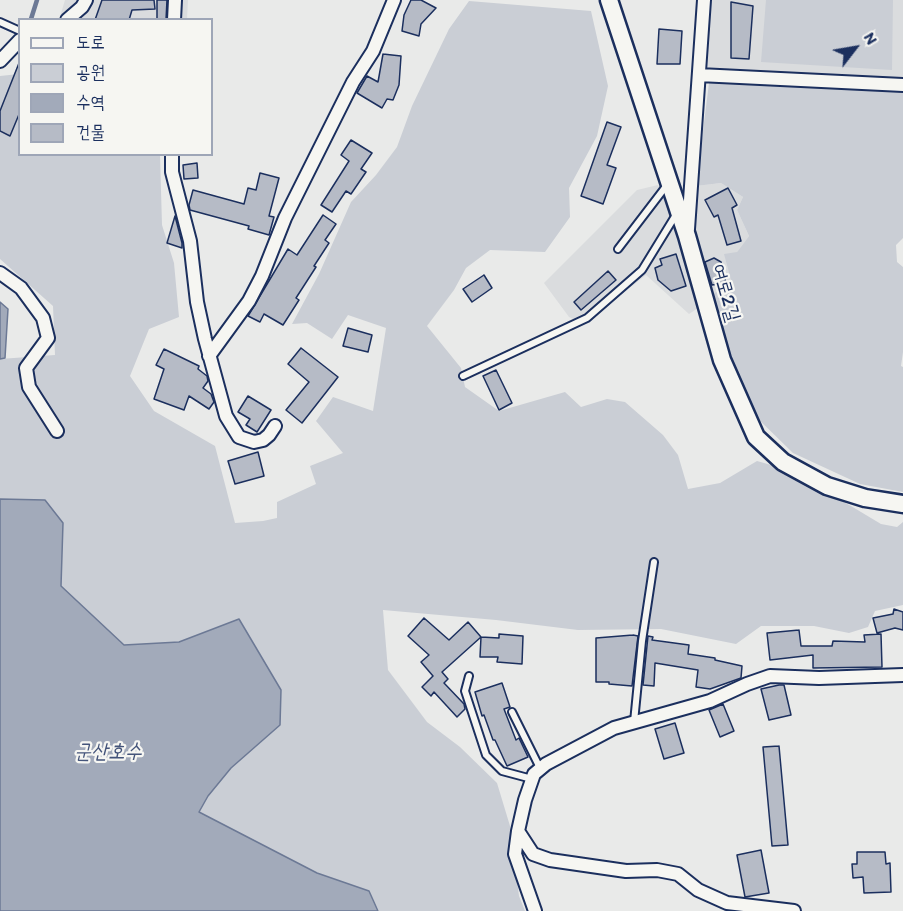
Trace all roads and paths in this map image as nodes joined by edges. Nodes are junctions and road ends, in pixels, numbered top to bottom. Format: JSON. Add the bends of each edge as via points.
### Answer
{"nodes":[{"id":1,"x":86,"y":0,"type":"edge"},
{"id":2,"x":175,"y":0,"type":"edge"},
{"id":3,"x":394,"y":0,"type":"edge"},
{"id":4,"x":609,"y":0,"type":"edge"},
{"id":5,"x":704,"y":0,"type":"edge"},
{"id":6,"x":69,"y":18,"type":"edge"},
{"id":7,"x":174,"y":18,"type":"edge"},
{"id":8,"x":0,"y":22,"type":"edge"},
{"id":9,"x":18,"y":30,"type":"edge"},
{"id":10,"x":18,"y":42,"type":"edge"},
{"id":11,"x":0,"y":61,"type":"edge"},
{"id":12,"x":699,"y":75,"type":"junction"},
{"id":13,"x":903,"y":85,"type":"edge"},
{"id":14,"x":172,"y":156,"type":"edge"},
{"id":15,"x":669,"y":182,"type":"junction"},
{"id":16,"x":679,"y":210,"type":"junction"},
{"id":17,"x":687,"y":236,"type":"junction"},
{"id":18,"x":618,"y":249,"type":"dead end"},
{"id":19,"x":0,"y":273,"type":"edge"},
{"id":20,"x":209,"y":356,"type":"junction"},
{"id":21,"x":463,"y":376,"type":"dead end"},
{"id":22,"x":275,"y":426,"type":"dead end"},
{"id":23,"x":57,"y":431,"type":"dead end"},
{"id":24,"x":903,"y":504,"type":"edge"},
{"id":25,"x":654,"y":562,"type":"dead end"},
{"id":26,"x":903,"y":675,"type":"edge"},
{"id":27,"x":469,"y":676,"type":"dead end"},
{"id":28,"x":512,"y":712,"type":"dead end"},
{"id":29,"x":634,"y":722,"type":"junction"},
{"id":30,"x":536,"y":774,"type":"junction"},
{"id":31,"x":518,"y":831,"type":"junction"},
{"id":32,"x":535,"y":911,"type":"edge"},
{"id":33,"x":794,"y":911,"type":"edge"}],
"edges":[{"from":1,"to":6,"type":"street"},
{"from":2,"to":7,"type":"street"},
{"from":3,"to":20,"type":"street","via":[[373,51],[285,218],[262,276]]},
{"from":4,"to":15,"type":"street","name":"여로2길"},
{"from":5,"to":12,"type":"street"},
{"from":8,"to":9,"type":"lane"},
{"from":10,"to":11,"type":"street"},
{"from":12,"to":13,"type":"street"},
{"from":12,"to":17,"type":"street"},
{"from":14,"to":20,"type":"street"},
{"from":15,"to":16,"type":"street","name":"여로2길"},
{"from":15,"to":18,"type":"lane"},
{"from":16,"to":17,"type":"street","name":"여로2길"},
{"from":16,"to":21,"type":"lane","via":[[642,270],[587,318]]},
{"from":17,"to":24,"type":"street","name":"여로2길","via":[[722,360],[756,437],[783,462],[827,486]]},
{"from":19,"to":23,"type":"street","via":[[21,288],[43,318],[48,338],[26,368],[27,377],[29,387]]},
{"from":20,"to":22,"type":"street","via":[[226,416],[239,436],[254,442],[262,440]]},
{"from":25,"to":29,"type":"lane"},
{"from":26,"to":29,"type":"street","via":[[770,676],[710,701]]},
{"from":27,"to":30,"type":"lane","via":[[465,691],[486,755],[502,771]]},
{"from":28,"to":30,"type":"lane"},
{"from":29,"to":30,"type":"street","via":[[614,728]]},
{"from":30,"to":31,"type":"street"},
{"from":31,"to":32,"type":"street","via":[[515,854]]},
{"from":31,"to":33,"type":"street","via":[[533,855],[550,860],[678,874],[698,890],[727,903]]}]}
